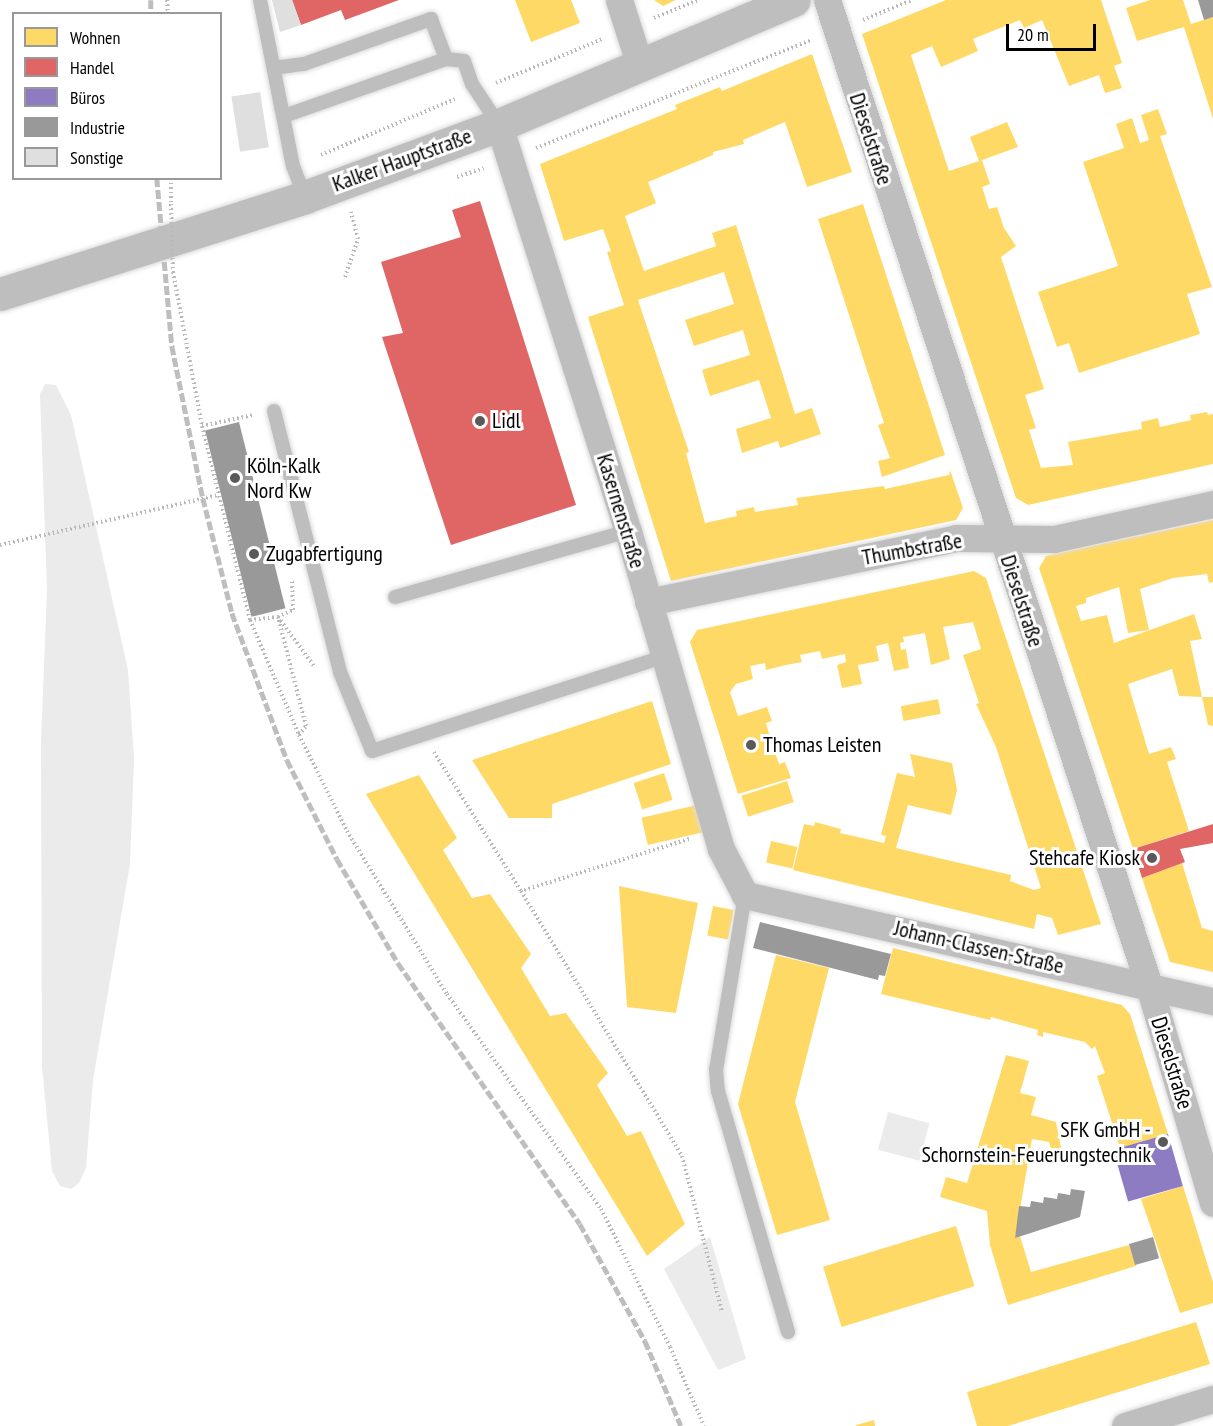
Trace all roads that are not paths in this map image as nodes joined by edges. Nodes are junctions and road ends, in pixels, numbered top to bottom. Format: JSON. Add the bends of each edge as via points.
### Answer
{"nodes":[{"id":1,"x":260,"y":0,"type":"edge"},
{"id":2,"x":620,"y":0,"type":"edge"},
{"id":3,"x":794,"y":0,"type":"edge"},
{"id":4,"x":827,"y":0,"type":"edge"},
{"id":5,"x":446,"y":59,"type":"junction"},
{"id":6,"x":640,"y":66,"type":"junction"},
{"id":7,"x":274,"y":68,"type":"junction"},
{"id":8,"x":284,"y":116,"type":"junction"},
{"id":9,"x":499,"y":125,"type":"junction"},
{"id":10,"x":305,"y":197,"type":"junction"},
{"id":11,"x":0,"y":294,"type":"edge"},
{"id":12,"x":274,"y":411,"type":"road end"},
{"id":13,"x":1213,"y":504,"type":"edge"},
{"id":14,"x":628,"y":531,"type":"junction"},
{"id":15,"x":1001,"y":539,"type":"junction"},
{"id":16,"x":395,"y":597,"type":"dead end"},
{"id":17,"x":648,"y":602,"type":"junction"},
{"id":18,"x":663,"y":657,"type":"junction"},
{"id":19,"x":745,"y":895,"type":"junction"},
{"id":20,"x":1149,"y":986,"type":"junction"},
{"id":21,"x":1213,"y":1001,"type":"edge"},
{"id":22,"x":1213,"y":1203,"type":"edge"},
{"id":23,"x":788,"y":1332,"type":"dead end"},
{"id":24,"x":1213,"y":1399,"type":"edge"},
{"id":25,"x":1125,"y":1426,"type":"edge"}],
"edges":[{"from":1,"to":7,"type":"lane"},
{"from":2,"to":6,"type":"street"},
{"from":3,"to":6,"type":"main road","name":"Kalker Hauptstraße"},
{"from":4,"to":15,"type":"street","name":"Dieselstraße"},
{"from":5,"to":7,"type":"lane","via":[[431,18],[304,64]]},
{"from":5,"to":8,"type":"lane"},
{"from":5,"to":9,"type":"lane","via":[[464,61]]},
{"from":6,"to":9,"type":"main road","name":"Kalker Hauptstraße"},
{"from":7,"to":8,"type":"lane"},
{"from":8,"to":10,"type":"lane","via":[[293,166]]},
{"from":9,"to":10,"type":"main road","name":"Kalker Hauptstraße"},
{"from":9,"to":14,"type":"street","name":"Kasernenstraße"},
{"from":10,"to":11,"type":"main road","name":"Kalker Hauptstraße"},
{"from":12,"to":18,"type":"lane","via":[[340,672],[372,751]]},
{"from":13,"to":15,"type":"street","name":"Thumbstraße","via":[[1053,539]]},
{"from":14,"to":16,"type":"lane"},
{"from":14,"to":17,"type":"street","name":"Kasernenstraße"},
{"from":15,"to":17,"type":"street","name":"Thumbstraße","via":[[956,538]]},
{"from":15,"to":20,"type":"street","name":"Dieselstraße"},
{"from":17,"to":18,"type":"street","name":"Kasernenstraße"},
{"from":18,"to":19,"type":"street","name":"Kasernenstraße","via":[[715,831]]},
{"from":19,"to":20,"type":"street","name":"Johann-Classen-Straße"},
{"from":19,"to":23,"type":"lane","via":[[716,1070],[718,1091]]},
{"from":20,"to":21,"type":"street","name":"Johann-Classen-Straße"},
{"from":20,"to":22,"type":"street","name":"Dieselstraße"},
{"from":24,"to":25,"type":"street"}]}
